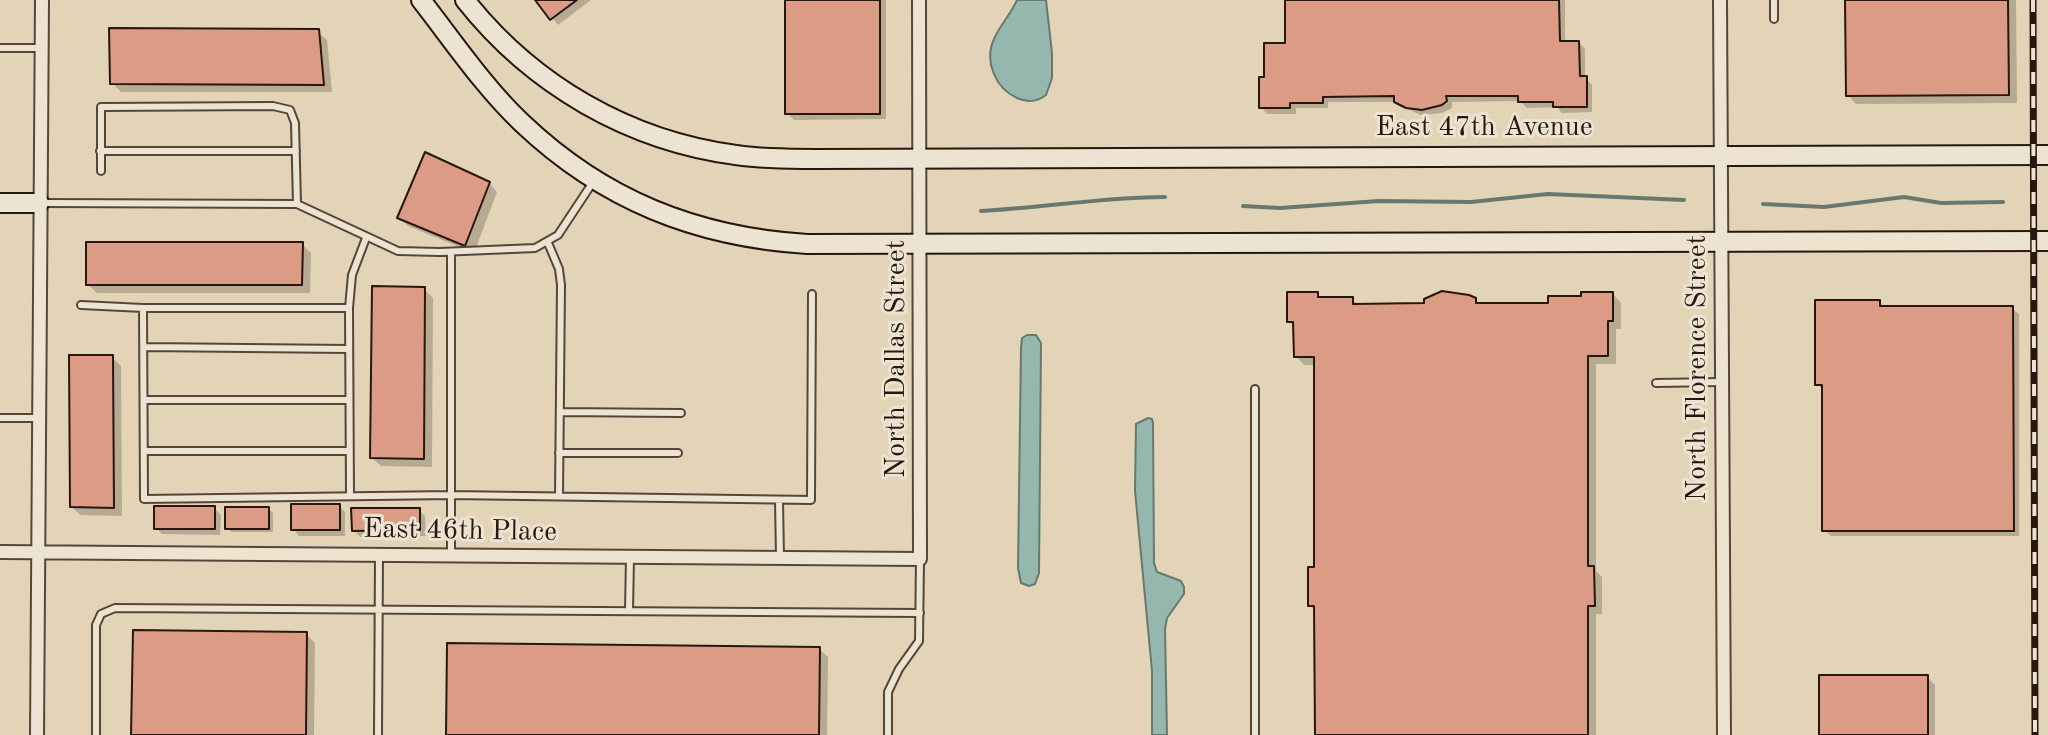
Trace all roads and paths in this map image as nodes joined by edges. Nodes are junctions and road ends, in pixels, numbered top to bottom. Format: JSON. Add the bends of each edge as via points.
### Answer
{"nodes":[{"id":1,"x":42,"y":0,"type":"edge"},
{"id":2,"x":421,"y":0,"type":"edge"},
{"id":3,"x":465,"y":0,"type":"edge"},
{"id":4,"x":919,"y":0,"type":"edge"},
{"id":5,"x":1720,"y":0,"type":"edge"},
{"id":6,"x":1774,"y":0,"type":"edge"},
{"id":7,"x":1774,"y":19,"type":"dead end"},
{"id":8,"x":0,"y":48,"type":"edge"},
{"id":9,"x":41,"y":48,"type":"junction"},
{"id":10,"x":100,"y":151,"type":"junction"},
{"id":11,"x":296,"y":151,"type":"junction"},
{"id":12,"x":2048,"y":155,"type":"edge"},
{"id":13,"x":1721,"y":156,"type":"junction"},
{"id":14,"x":920,"y":159,"type":"junction"},
{"id":15,"x":101,"y":171,"type":"dead end"},
{"id":16,"x":595,"y":180,"type":"junction"},
{"id":17,"x":0,"y":203,"type":"edge"},
{"id":18,"x":39,"y":203,"type":"junction"},
{"id":19,"x":297,"y":204,"type":"junction"},
{"id":20,"x":366,"y":238,"type":"junction"},
{"id":21,"x":2048,"y":241,"type":"edge"},
{"id":22,"x":1721,"y":242,"type":"junction"},
{"id":23,"x":548,"y":243,"type":"junction"},
{"id":24,"x":921,"y":243,"type":"junction"},
{"id":25,"x":451,"y":252,"type":"junction"},
{"id":26,"x":812,"y":294,"type":"dead end"},
{"id":27,"x":81,"y":305,"type":"dead end"},
{"id":28,"x":143,"y":308,"type":"junction"},
{"id":29,"x":349,"y":308,"type":"junction"},
{"id":30,"x":144,"y":347,"type":"junction"},
{"id":31,"x":349,"y":349,"type":"junction"},
{"id":32,"x":1722,"y":382,"type":"junction"},
{"id":33,"x":1656,"y":383,"type":"dead end"},
{"id":34,"x":1255,"y":389,"type":"dead end"},
{"id":35,"x":144,"y":400,"type":"junction"},
{"id":36,"x":349,"y":400,"type":"junction"},
{"id":37,"x":560,"y":412,"type":"junction"},
{"id":38,"x":681,"y":413,"type":"dead end"},
{"id":39,"x":0,"y":418,"type":"edge"},
{"id":40,"x":39,"y":418,"type":"junction"},
{"id":41,"x":144,"y":451,"type":"junction"},
{"id":42,"x":348,"y":451,"type":"junction"},
{"id":43,"x":559,"y":453,"type":"junction"},
{"id":44,"x":678,"y":453,"type":"dead end"},
{"id":45,"x":451,"y":495,"type":"junction"},
{"id":46,"x":350,"y":496,"type":"junction"},
{"id":47,"x":559,"y":496,"type":"junction"},
{"id":48,"x":779,"y":500,"type":"junction"},
{"id":49,"x":0,"y":552,"type":"edge"},
{"id":50,"x":38,"y":552,"type":"junction"},
{"id":51,"x":379,"y":555,"type":"junction"},
{"id":52,"x":451,"y":555,"type":"junction"},
{"id":53,"x":630,"y":557,"type":"junction"},
{"id":54,"x":780,"y":558,"type":"junction"},
{"id":55,"x":920,"y":559,"type":"junction"},
{"id":56,"x":379,"y":610,"type":"junction"},
{"id":57,"x":629,"y":611,"type":"junction"},
{"id":58,"x":920,"y":613,"type":"junction"},
{"id":59,"x":37,"y":735,"type":"edge"},
{"id":60,"x":96,"y":735,"type":"edge"},
{"id":61,"x":378,"y":735,"type":"edge"},
{"id":62,"x":888,"y":735,"type":"edge"},
{"id":63,"x":1255,"y":735,"type":"edge"},
{"id":64,"x":1724,"y":735,"type":"edge"}],
"edges":[{"from":1,"to":9,"type":"street"},
{"from":2,"to":16,"type":"main road","via":[[521,123]]},
{"from":3,"to":14,"type":"main road","name":"East 47th Avenue","via":[[548,81],[600,113],[655,136],[739,156]]},
{"from":4,"to":14,"type":"street","name":"North Dallas Street"},
{"from":5,"to":13,"type":"street","name":"North Florence Street"},
{"from":6,"to":7,"type":"lane"},
{"from":8,"to":9,"type":"lane"},
{"from":9,"to":18,"type":"street"},
{"from":10,"to":11,"type":"lane"},
{"from":10,"to":11,"type":"lane","via":[[101,107],[273,106],[290,110]]},
{"from":10,"to":15,"type":"lane"},
{"from":11,"to":19,"type":"lane"},
{"from":12,"to":13,"type":"main road","name":"East 47th Avenue"},
{"from":13,"to":14,"type":"main road","name":"East 47th Avenue"},
{"from":13,"to":22,"type":"street","name":"North Florence Street"},
{"from":14,"to":24,"type":"street","name":"North Dallas Street"},
{"from":16,"to":23,"type":"lane"},
{"from":16,"to":24,"type":"main road","via":[[636,204],[730,234],[807,244]]},
{"from":17,"to":18,"type":"main road"},
{"from":18,"to":19,"type":"lane"},
{"from":18,"to":40,"type":"street"},
{"from":19,"to":20,"type":"lane"},
{"from":20,"to":25,"type":"lane","via":[[398,251]]},
{"from":20,"to":29,"type":"lane","via":[[352,275]]},
{"from":21,"to":22,"type":"main road"},
{"from":22,"to":24,"type":"main road"},
{"from":22,"to":32,"type":"street","name":"North Florence Street"},
{"from":23,"to":25,"type":"lane"},
{"from":23,"to":37,"type":"lane","via":[[561,285]]},
{"from":24,"to":55,"type":"street","name":"North Dallas Street"},
{"from":25,"to":45,"type":"lane"},
{"from":26,"to":48,"type":"lane","via":[[811,500]]},
{"from":27,"to":28,"type":"lane"},
{"from":28,"to":29,"type":"lane"},
{"from":28,"to":30,"type":"lane"},
{"from":29,"to":31,"type":"lane"},
{"from":30,"to":31,"type":"lane"},
{"from":30,"to":35,"type":"lane"},
{"from":31,"to":36,"type":"lane"},
{"from":32,"to":33,"type":"lane"},
{"from":32,"to":64,"type":"street","name":"North Florence Street"},
{"from":34,"to":63,"type":"lane"},
{"from":35,"to":36,"type":"lane"},
{"from":35,"to":41,"type":"lane"},
{"from":36,"to":42,"type":"lane"},
{"from":37,"to":38,"type":"lane"},
{"from":37,"to":43,"type":"lane"},
{"from":39,"to":40,"type":"lane"},
{"from":40,"to":50,"type":"street"},
{"from":41,"to":42,"type":"lane"},
{"from":41,"to":46,"type":"lane","via":[[144,499]]},
{"from":42,"to":46,"type":"lane"},
{"from":43,"to":44,"type":"lane"},
{"from":43,"to":47,"type":"lane"},
{"from":45,"to":46,"type":"lane"},
{"from":45,"to":47,"type":"lane"},
{"from":45,"to":52,"type":"lane"},
{"from":47,"to":48,"type":"lane"},
{"from":48,"to":54,"type":"lane"},
{"from":49,"to":50,"type":"street","name":"East 46th Place"},
{"from":50,"to":51,"type":"street","name":"East 46th Place"},
{"from":50,"to":59,"type":"street"},
{"from":51,"to":52,"type":"street","name":"East 46th Place"},
{"from":51,"to":56,"type":"lane"},
{"from":52,"to":53,"type":"street","name":"East 46th Place"},
{"from":53,"to":54,"type":"street","name":"East 46th Place"},
{"from":53,"to":57,"type":"lane"},
{"from":54,"to":55,"type":"street","name":"East 46th Place"},
{"from":55,"to":58,"type":"lane"},
{"from":56,"to":57,"type":"lane"},
{"from":56,"to":60,"type":"lane","via":[[107,610],[96,625]]},
{"from":56,"to":61,"type":"lane"},
{"from":57,"to":58,"type":"lane"},
{"from":58,"to":62,"type":"lane","via":[[919,641],[888,692]]}]}
